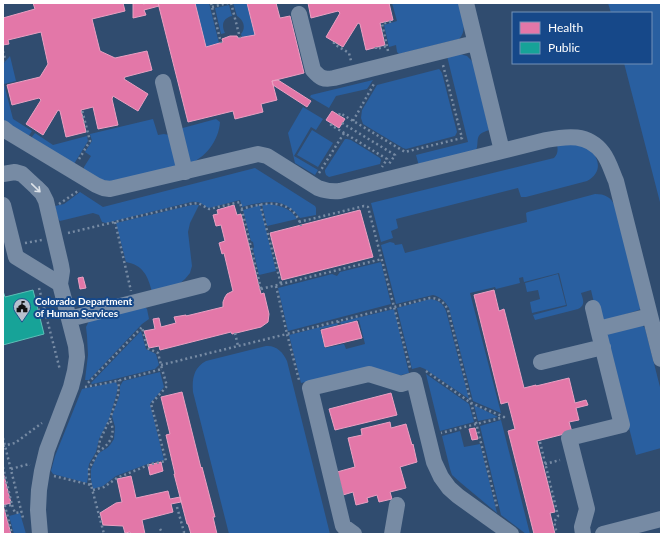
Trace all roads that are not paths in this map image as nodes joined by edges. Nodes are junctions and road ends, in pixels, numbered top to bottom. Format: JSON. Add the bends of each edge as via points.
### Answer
{"nodes":[{"id":1,"x":466,"y":3,"type":"edge"},
{"id":2,"x":299,"y":14,"type":"dead end"},
{"id":3,"x":475,"y":43,"type":"junction"},
{"id":4,"x":162,"y":82,"type":"dead end"},
{"id":5,"x":3,"y":128,"type":"edge"},
{"id":6,"x":502,"y":151,"type":"junction"},
{"id":7,"x":185,"y":172,"type":"junction"},
{"id":8,"x":3,"y":174,"type":"edge"},
{"id":9,"x":3,"y":205,"type":"edge"},
{"id":10,"x":60,"y":284,"type":"junction"},
{"id":11,"x":203,"y":285,"type":"dead end"},
{"id":12,"x":592,"y":308,"type":"dead end"},
{"id":13,"x":650,"y":316,"type":"junction"},
{"id":14,"x":69,"y":319,"type":"junction"},
{"id":15,"x":598,"y":328,"type":"junction"},
{"id":16,"x":603,"y":347,"type":"junction"},
{"id":17,"x":661,"y":359,"type":"edge"},
{"id":18,"x":541,"y":362,"type":"dead end"},
{"id":19,"x":397,"y":505,"type":"dead end"},
{"id":20,"x":661,"y":519,"type":"edge"},
{"id":21,"x":40,"y":534,"type":"edge"},
{"id":22,"x":354,"y":534,"type":"edge"},
{"id":23,"x":392,"y":534,"type":"edge"},
{"id":24,"x":511,"y":534,"type":"edge"},
{"id":25,"x":583,"y":534,"type":"edge"},
{"id":26,"x":603,"y":534,"type":"edge"}],
"edges":[{"from":1,"to":3,"type":"lane"},
{"from":2,"to":3,"type":"lane","via":[[313,70],[327,79]]},
{"from":3,"to":6,"type":"lane"},
{"from":4,"to":7,"type":"lane"},
{"from":5,"to":7,"type":"lane","via":[[103,188],[110,189]]},
{"from":6,"to":7,"type":"lane","via":[[332,192],[318,188],[262,155]]},
{"from":6,"to":13,"type":"lane","via":[[566,137],[582,138],[596,146],[608,162],[616,181]]},
{"from":8,"to":10,"type":"lane","one_way":true,"via":[[22,174],[42,193],[61,265]]},
{"from":9,"to":10,"type":"lane","via":[[16,257]]},
{"from":10,"to":14,"type":"lane"},
{"from":11,"to":14,"type":"lane"},
{"from":12,"to":15,"type":"lane"},
{"from":13,"to":15,"type":"lane"},
{"from":13,"to":17,"type":"lane"},
{"from":14,"to":21,"type":"lane","via":[[77,358],[71,387],[47,450],[42,471],[38,510]]},
{"from":15,"to":16,"type":"lane"},
{"from":16,"to":18,"type":"lane"},
{"from":16,"to":25,"type":"lane","via":[[622,425],[569,438],[587,509],[582,527]]},
{"from":19,"to":23,"type":"lane"},
{"from":20,"to":26,"type":"lane"},
{"from":22,"to":24,"type":"lane","via":[[343,526],[310,388],[369,374],[401,384],[414,380],[434,462],[441,478],[458,496]]}]}
